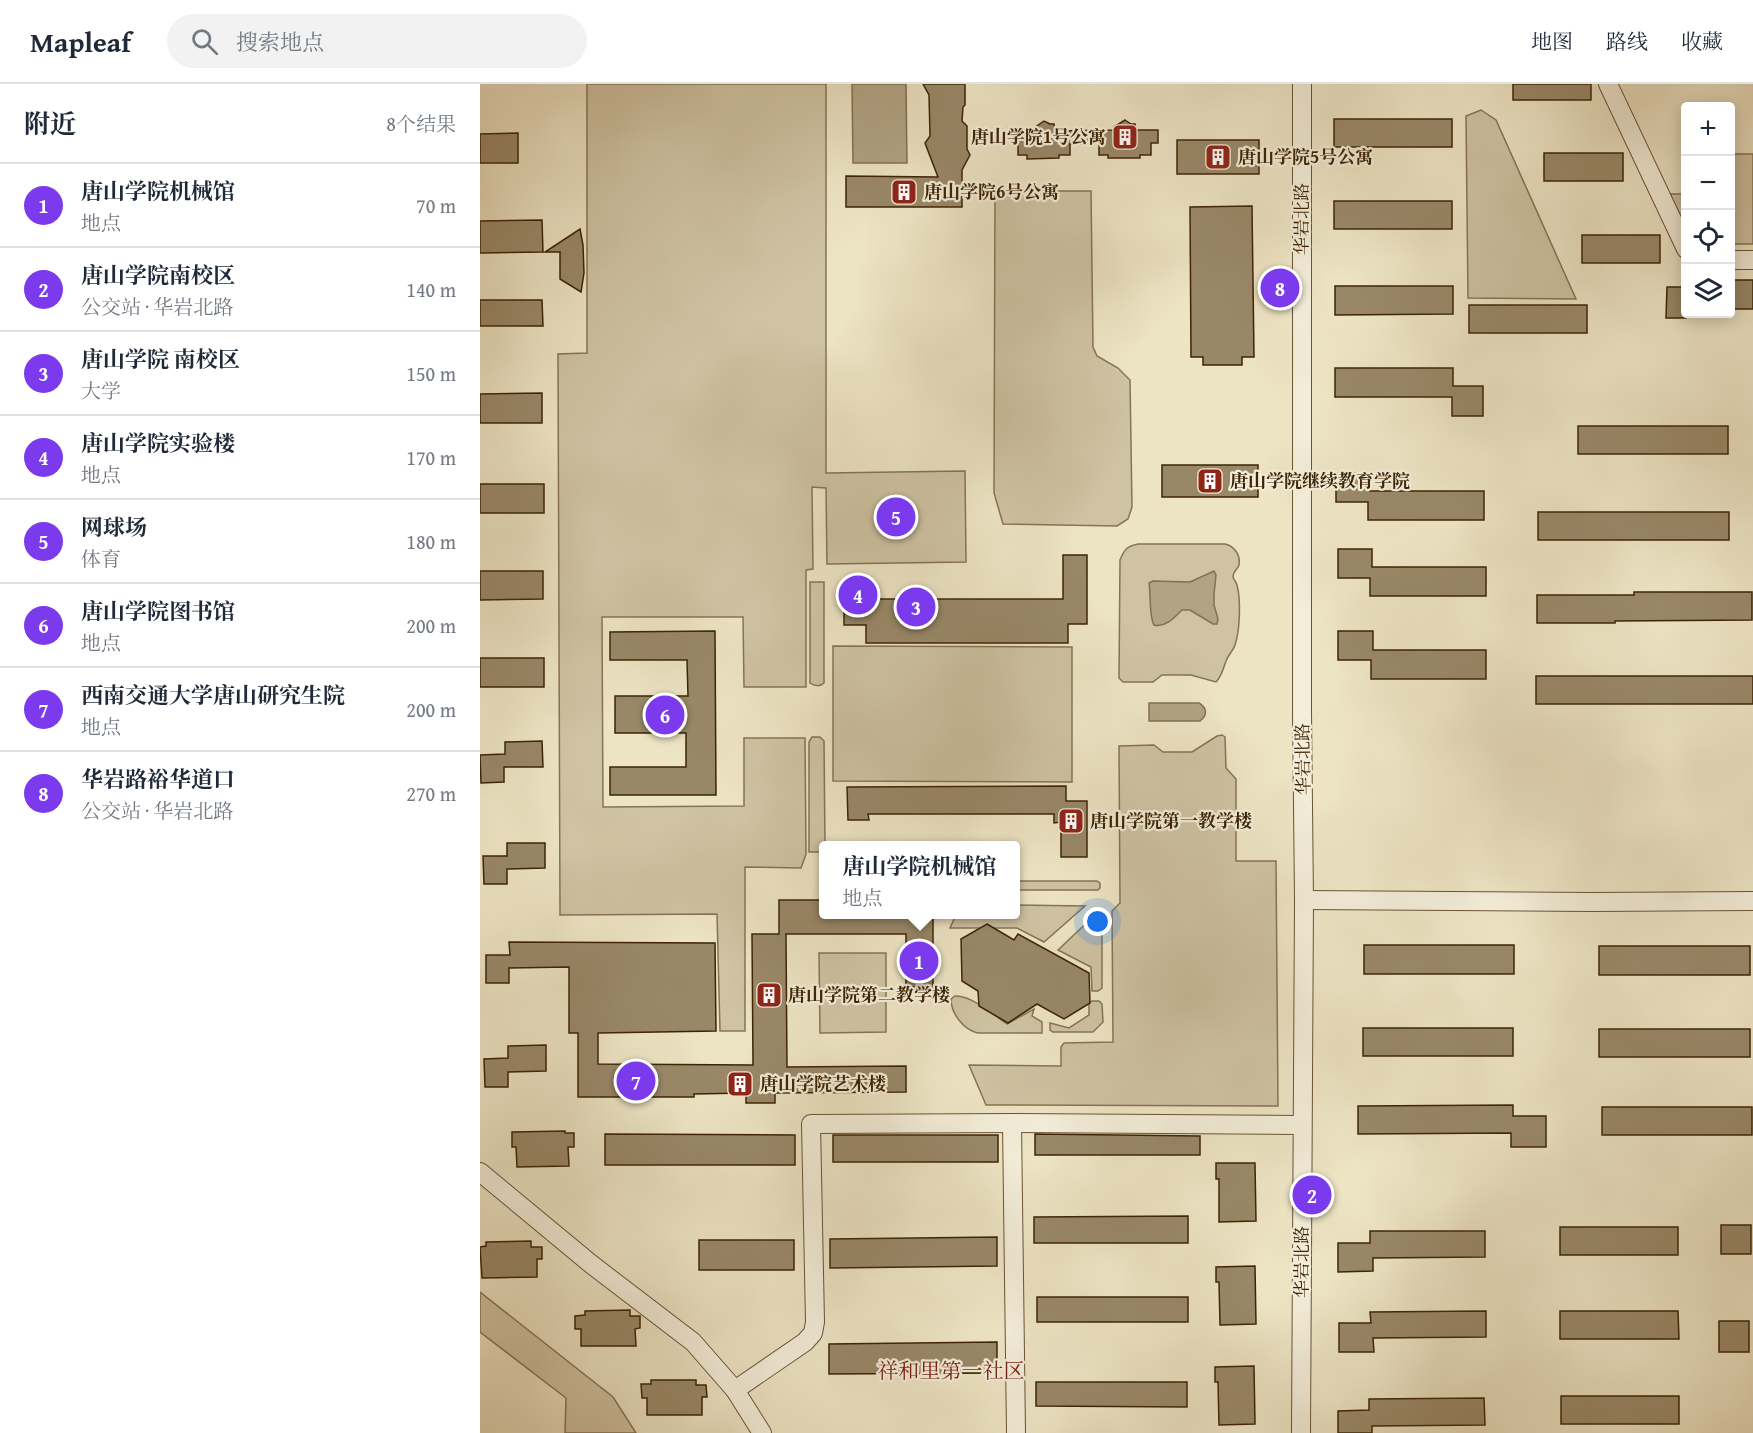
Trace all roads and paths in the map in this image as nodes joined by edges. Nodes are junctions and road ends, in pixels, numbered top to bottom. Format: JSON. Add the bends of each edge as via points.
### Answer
{"nodes":[{"id":1,"x":1302,"y":84,"type":"edge"},
{"id":2,"x":1608,"y":84,"type":"edge"},
{"id":3,"x":1681,"y":238,"type":"edge"},
{"id":4,"x":1735,"y":260,"type":"edge"},
{"id":5,"x":1753,"y":260,"type":"edge"},
{"id":6,"x":1304,"y":900,"type":"junction"},
{"id":7,"x":1753,"y":901,"type":"edge"},
{"id":8,"x":1012,"y":1123,"type":"junction"},
{"id":9,"x":1302,"y":1125,"type":"junction"},
{"id":10,"x":480,"y":1172,"type":"edge"},
{"id":11,"x":735,"y":1390,"type":"junction"},
{"id":12,"x":762,"y":1433,"type":"edge"},
{"id":13,"x":1016,"y":1433,"type":"edge"},
{"id":14,"x":1302,"y":1433,"type":"edge"}],
"edges":[{"from":1,"to":6,"type":"street","name":"华岩北路"},
{"from":2,"to":3,"type":"street"},
{"from":4,"to":5,"type":"street"},
{"from":6,"to":7,"type":"street"},
{"from":6,"to":9,"type":"street","name":"华岩北路"},
{"from":8,"to":9,"type":"street"},
{"from":8,"to":11,"type":"street","via":[[811,1124],[813,1333]]},
{"from":8,"to":13,"type":"street"},
{"from":9,"to":14,"type":"street","name":"华岩北路"},
{"from":10,"to":11,"type":"street","via":[[693,1342]]},
{"from":11,"to":12,"type":"street"}]}
